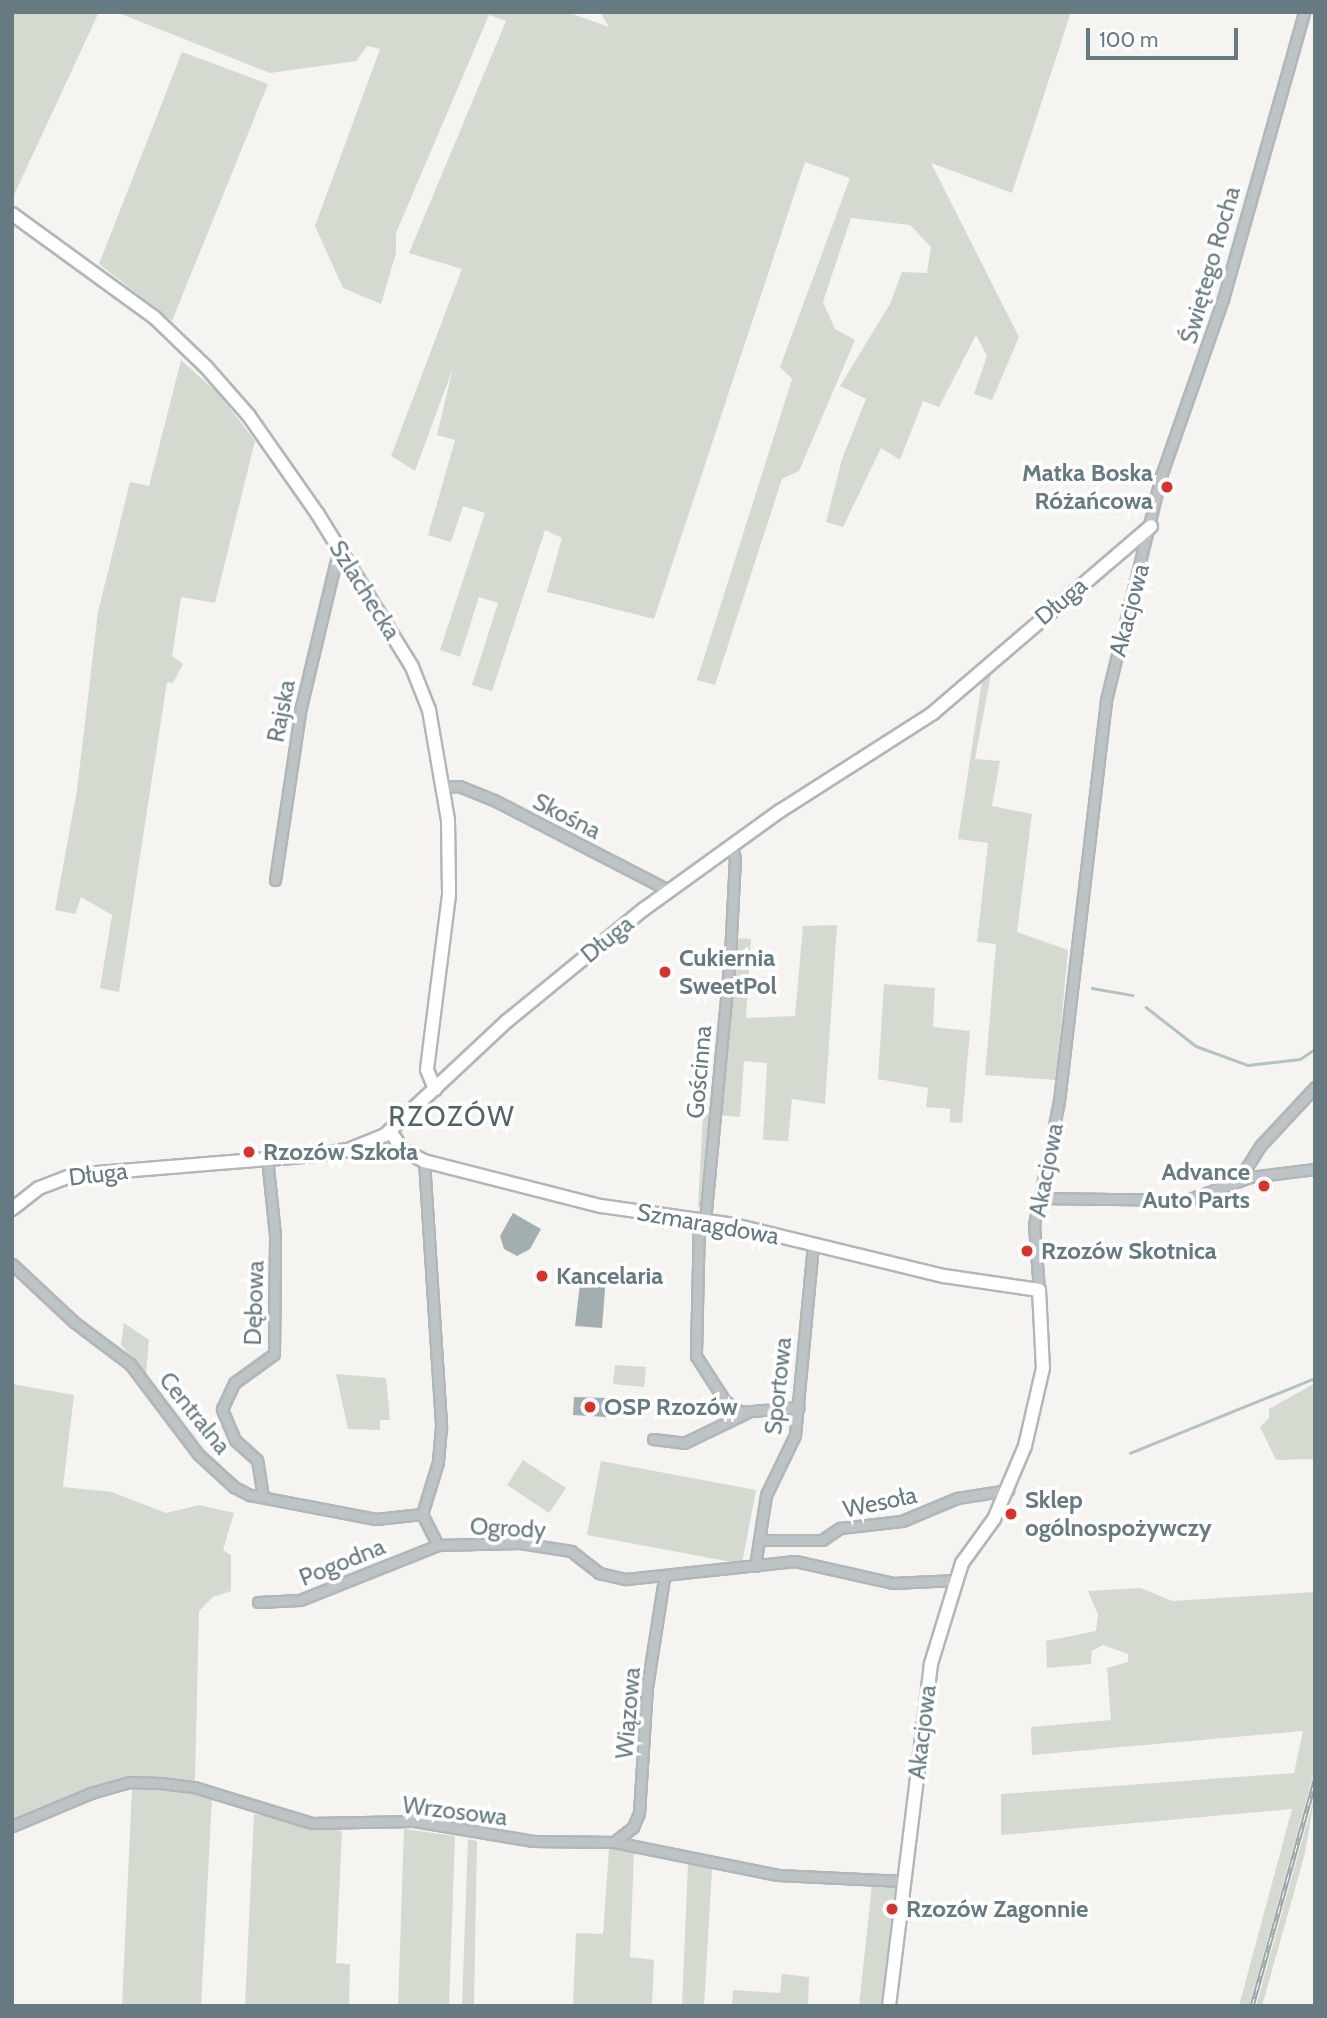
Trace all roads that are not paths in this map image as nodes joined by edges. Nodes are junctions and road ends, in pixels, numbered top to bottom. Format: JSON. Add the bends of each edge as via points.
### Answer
{"nodes":[{"id":1,"x":1304,"y":12,"type":"edge"},
{"id":2,"x":12,"y":214,"type":"edge"},
{"id":3,"x":1151,"y":526,"type":"junction"},
{"id":4,"x":343,"y":555,"type":"junction"},
{"id":5,"x":445,"y":787,"type":"junction"},
{"id":6,"x":730,"y":845,"type":"junction"},
{"id":7,"x":275,"y":880,"type":"dead end"},
{"id":8,"x":668,"y":890,"type":"junction"},
{"id":9,"x":1315,"y":1087,"type":"edge"},
{"id":10,"x":435,"y":1089,"type":"junction"},
{"id":11,"x":390,"y":1131,"type":"junction"},
{"id":12,"x":267,"y":1158,"type":"junction"},
{"id":13,"x":424,"y":1161,"type":"junction"},
{"id":14,"x":1315,"y":1169,"type":"edge"},
{"id":15,"x":1238,"y":1181,"type":"junction"},
{"id":16,"x":1039,"y":1198,"type":"junction"},
{"id":17,"x":12,"y":1209,"type":"edge"},
{"id":18,"x":702,"y":1220,"type":"junction"},
{"id":19,"x":813,"y":1245,"type":"junction"},
{"id":20,"x":12,"y":1264,"type":"edge"},
{"id":21,"x":1039,"y":1290,"type":"junction"},
{"id":22,"x":799,"y":1407,"type":"junction"},
{"id":23,"x":746,"y":1413,"type":"junction"},
{"id":24,"x":653,"y":1439,"type":"dead end"},
{"id":25,"x":1008,"y":1490,"type":"junction"},
{"id":26,"x":263,"y":1497,"type":"junction"},
{"id":27,"x":422,"y":1514,"type":"junction"},
{"id":28,"x":759,"y":1540,"type":"junction"},
{"id":29,"x":438,"y":1545,"type":"junction"},
{"id":30,"x":755,"y":1566,"type":"junction"},
{"id":31,"x":664,"y":1578,"type":"junction"},
{"id":32,"x":956,"y":1580,"type":"junction"},
{"id":33,"x":258,"y":1602,"type":"dead end"},
{"id":34,"x":12,"y":1826,"type":"edge"},
{"id":35,"x":614,"y":1842,"type":"junction"},
{"id":36,"x":903,"y":1881,"type":"junction"},
{"id":37,"x":889,"y":2006,"type":"edge"}],
"edges":[{"from":1,"to":3,"type":"street","name":"Świętego Rocha"},
{"from":2,"to":4,"type":"street","name":"Szlachecka","via":[[154,317],[206,367],[249,416]]},
{"from":3,"to":6,"type":"street","name":"Długa","via":[[933,713]]},
{"from":3,"to":16,"type":"street","name":"Akacjowa","via":[[1099,738],[1059,1101]]},
{"from":4,"to":5,"type":"street","name":"Szlachecka","via":[[412,667],[429,710]]},
{"from":4,"to":7,"type":"street","name":"Rajska","via":[[336,560],[301,707]]},
{"from":5,"to":8,"type":"street","name":"Skośna","via":[[459,786],[494,800]]},
{"from":5,"to":10,"type":"street","name":"Szlachecka","via":[[449,895],[426,1070]]},
{"from":6,"to":8,"type":"street","name":"Długa"},
{"from":6,"to":18,"type":"street","name":"Gościnna","via":[[735,858],[730,956]]},
{"from":8,"to":10,"type":"street","name":"Długa","via":[[507,1021]]},
{"from":9,"to":15,"type":"street","via":[[1260,1146]]},
{"from":10,"to":11,"type":"street","name":"Długa"},
{"from":11,"to":12,"type":"street","name":"Długa","via":[[348,1150]]},
{"from":11,"to":13,"type":"street","name":"Szmaragdowa","via":[[402,1149]]},
{"from":12,"to":17,"type":"street","name":"Długa","via":[[73,1175],[39,1188]]},
{"from":12,"to":26,"type":"street","name":"Dębowa","via":[[275,1235],[274,1354],[234,1383],[222,1409],[235,1440],[257,1460]]},
{"from":13,"to":18,"type":"street","name":"Szmaragdowa","via":[[601,1206]]},
{"from":13,"to":27,"type":"street","via":[[441,1427],[438,1462]]},
{"from":14,"to":15,"type":"street"},
{"from":15,"to":16,"type":"street","via":[[1208,1195],[1161,1202]]},
{"from":16,"to":21,"type":"street","name":"Akacjowa","via":[[1034,1225]]},
{"from":18,"to":19,"type":"street","name":"Szmaragdowa"},
{"from":18,"to":23,"type":"street","name":"Gościnna","via":[[696,1356],[729,1405]]},
{"from":19,"to":21,"type":"street","name":"Szmaragdowa","via":[[944,1276]]},
{"from":19,"to":22,"type":"street","name":"Sportowa"},
{"from":20,"to":26,"type":"street","name":"Centralna","via":[[74,1322],[130,1364],[198,1454],[234,1487]]},
{"from":21,"to":25,"type":"street","name":"Akacjowa","via":[[1043,1368]]},
{"from":22,"to":23,"type":"street"},
{"from":22,"to":28,"type":"street","name":"Sportowa","via":[[790,1455],[766,1495]]},
{"from":23,"to":24,"type":"street","via":[[684,1443]]},
{"from":25,"to":28,"type":"street","name":"Wesoła","via":[[957,1498],[902,1521],[840,1528],[822,1540]]},
{"from":25,"to":32,"type":"street","name":"Akacjowa"},
{"from":26,"to":27,"type":"street","name":"Centralna","via":[[376,1519]]},
{"from":27,"to":29,"type":"street","name":"Ogrody"},
{"from":28,"to":30,"type":"street","name":"Sportowa"},
{"from":29,"to":31,"type":"street","name":"Ogrody","via":[[520,1543],[570,1551],[611,1577]]},
{"from":29,"to":33,"type":"street","name":"Pogodna","via":[[300,1600]]},
{"from":30,"to":31,"type":"street","name":"Ogrody"},
{"from":30,"to":32,"type":"street","name":"Ogrody","via":[[816,1562],[893,1583]]},
{"from":31,"to":35,"type":"street","name":"Wiązowa","via":[[645,1708],[639,1813],[633,1827]]},
{"from":32,"to":36,"type":"street","name":"Akacjowa","via":[[930,1664]]},
{"from":34,"to":35,"type":"street","name":"Wrzosowa","via":[[128,1782],[194,1787],[312,1824],[414,1821],[533,1841]]},
{"from":35,"to":36,"type":"street","name":"Wrzosowa","via":[[778,1875]]},
{"from":36,"to":37,"type":"street","name":"Akacjowa"}]}
